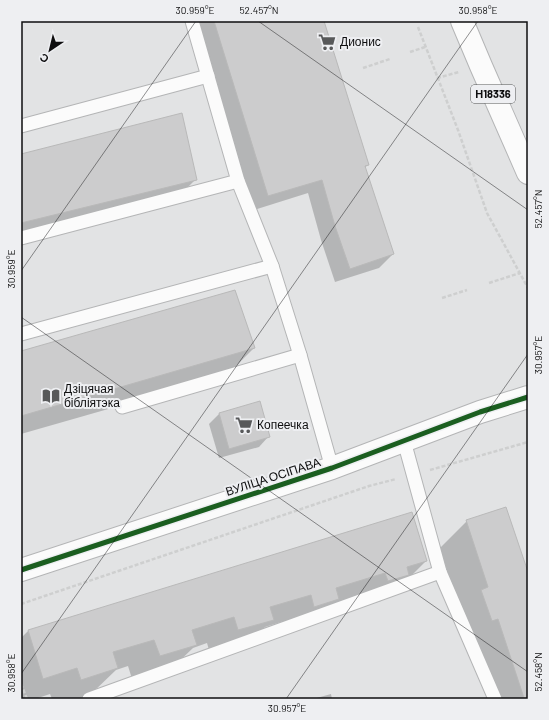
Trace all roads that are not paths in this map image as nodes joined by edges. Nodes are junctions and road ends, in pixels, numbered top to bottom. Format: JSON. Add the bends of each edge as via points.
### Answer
{"nodes":[{"id":1,"x":192,"y":21,"type":"edge"},
{"id":2,"x":462,"y":21,"type":"edge"},
{"id":3,"x":208,"y":76,"type":"junction"},
{"id":4,"x":21,"y":126,"type":"edge"},
{"id":5,"x":528,"y":173,"type":"edge"},
{"id":6,"x":238,"y":181,"type":"junction"},
{"id":7,"x":21,"y":238,"type":"edge"},
{"id":8,"x":272,"y":266,"type":"junction"},
{"id":9,"x":21,"y":334,"type":"edge"},
{"id":10,"x":300,"y":355,"type":"junction"},
{"id":11,"x":528,"y":397,"type":"edge"},
{"id":12,"x":122,"y":407,"type":"dead end"},
{"id":13,"x":404,"y":441,"type":"junction"},
{"id":14,"x":332,"y":468,"type":"junction"},
{"id":15,"x":21,"y":570,"type":"edge"},
{"id":16,"x":440,"y":572,"type":"junction"},
{"id":17,"x":89,"y":699,"type":"edge"},
{"id":18,"x":495,"y":699,"type":"edge"}],
"edges":[{"from":1,"to":3,"type":"lane"},
{"from":2,"to":5,"type":"street","number":"Н18336"},
{"from":3,"to":4,"type":"lane"},
{"from":3,"to":6,"type":"lane"},
{"from":6,"to":7,"type":"lane"},
{"from":6,"to":8,"type":"lane"},
{"from":8,"to":9,"type":"lane"},
{"from":8,"to":10,"type":"lane"},
{"from":10,"to":12,"type":"lane"},
{"from":10,"to":14,"type":"lane"},
{"from":11,"to":13,"type":"street","name":"ВУЛІЦА ОСІПАВА"},
{"from":13,"to":14,"type":"street","name":"ВУЛІЦА ОСІПАВА"},
{"from":13,"to":16,"type":"lane"},
{"from":14,"to":15,"type":"street","name":"ВУЛІЦА ОСІПАВА"},
{"from":16,"to":17,"type":"lane"},
{"from":16,"to":18,"type":"lane"}]}
